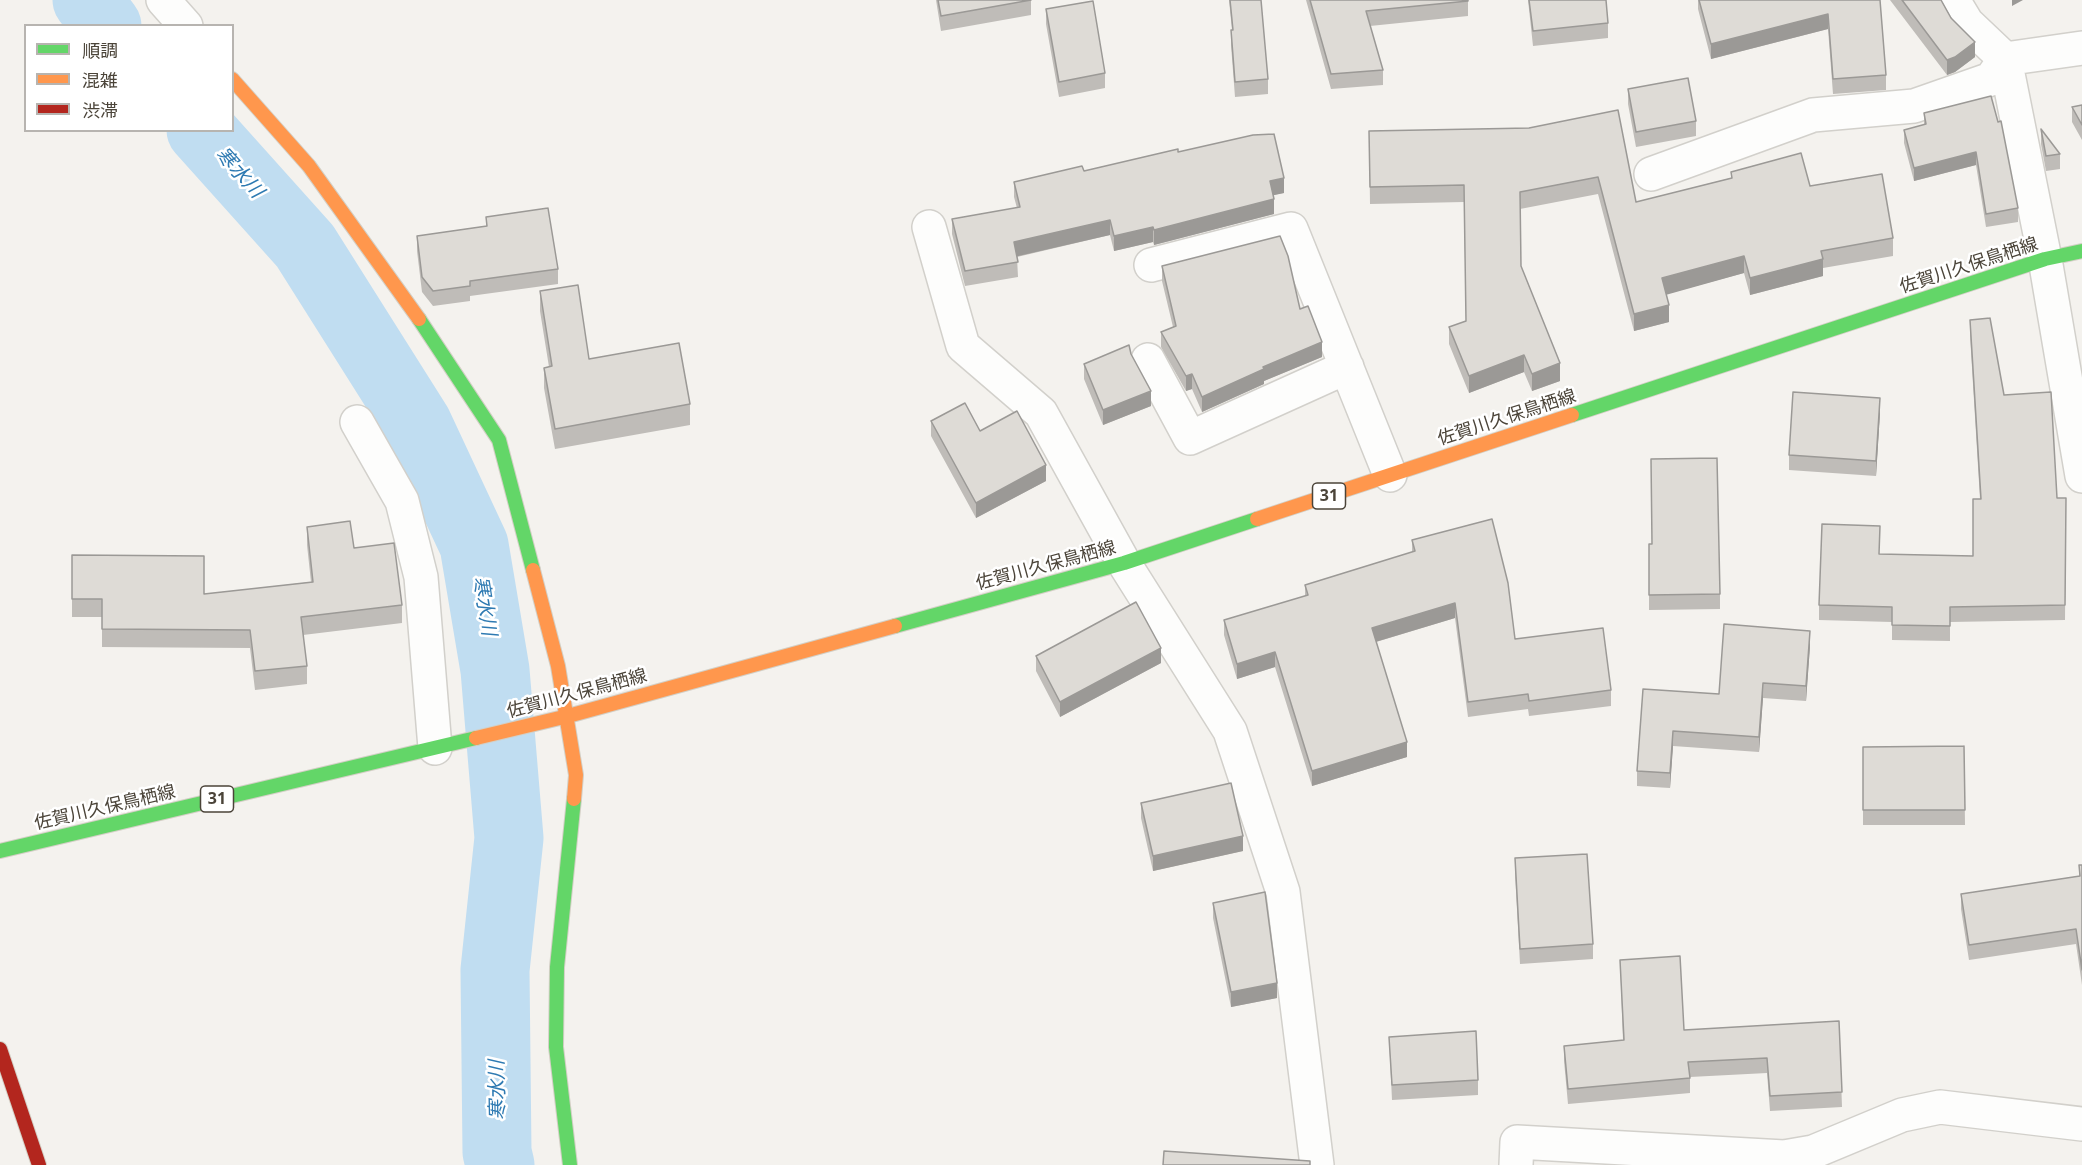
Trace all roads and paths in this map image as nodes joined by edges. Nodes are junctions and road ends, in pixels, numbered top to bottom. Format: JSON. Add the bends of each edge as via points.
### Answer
{"nodes":[{"id":1,"x":163,"y":0,"type":"edge"},
{"id":2,"x":1953,"y":0,"type":"edge"},
{"id":3,"x":184,"y":24,"type":"edge"},
{"id":4,"x":2082,"y":48,"type":"edge"},
{"id":5,"x":2005,"y":59,"type":"junction"},
{"id":6,"x":234,"y":81,"type":"edge"},
{"id":7,"x":1651,"y":174,"type":"dead end"},
{"id":8,"x":929,"y":227,"type":"dead end"},
{"id":9,"x":2082,"y":251,"type":"edge"},
{"id":10,"x":2045,"y":260,"type":"junction"},
{"id":11,"x":1151,"y":265,"type":"dead end"},
{"id":12,"x":1148,"y":360,"type":"dead end"},
{"id":13,"x":1347,"y":367,"type":"junction"},
{"id":14,"x":357,"y":422,"type":"dead end"},
{"id":15,"x":1390,"y":476,"type":"junction"},
{"id":16,"x":2082,"y":476,"type":"edge"},
{"id":17,"x":1124,"y":563,"type":"junction"},
{"id":18,"x":568,"y":716,"type":"junction"},
{"id":19,"x":435,"y":748,"type":"junction"},
{"id":20,"x":0,"y":851,"type":"edge"},
{"id":21,"x":0,"y":1049,"type":"edge"},
{"id":22,"x":2082,"y":1124,"type":"edge"},
{"id":23,"x":39,"y":1165,"type":"edge"},
{"id":24,"x":570,"y":1165,"type":"edge"},
{"id":25,"x":1317,"y":1165,"type":"edge"},
{"id":26,"x":1516,"y":1165,"type":"edge"}],
"edges":[{"from":1,"to":3,"type":"street"},
{"from":2,"to":5,"type":"street","via":[[1967,23]]},
{"from":4,"to":5,"type":"street"},
{"from":5,"to":7,"type":"street","via":[[1991,79],[1914,106],[1813,115]]},
{"from":5,"to":10,"type":"street"},
{"from":6,"to":18,"type":"main road","via":[[309,166],[434,340],[499,440]]},
{"from":8,"to":17,"type":"street","via":[[963,346],[1041,413]]},
{"from":9,"to":10,"type":"main road","name":"佐賀川久保鳥栖線","number":"31"},
{"from":10,"to":15,"type":"main road","name":"佐賀川久保鳥栖線","number":"31"},
{"from":10,"to":16,"type":"street"},
{"from":11,"to":13,"type":"street","via":[[1291,229]]},
{"from":12,"to":13,"type":"street","via":[[1190,438]]},
{"from":13,"to":15,"type":"street"},
{"from":14,"to":19,"type":"street","via":[[402,501],[421,577]]},
{"from":15,"to":17,"type":"main road","name":"佐賀川久保鳥栖線","number":"31"},
{"from":17,"to":18,"type":"main road","name":"佐賀川久保鳥栖線","number":"31"},
{"from":17,"to":25,"type":"street","via":[[1230,730],[1276,870]]},
{"from":18,"to":19,"type":"main road","name":"佐賀川久保鳥栖線","number":"31"},
{"from":18,"to":24,"type":"main road","via":[[576,775],[557,967],[556,1047]]},
{"from":19,"to":20,"type":"main road","name":"佐賀川久保鳥栖線","number":"31"},
{"from":21,"to":23,"type":"main road"},
{"from":22,"to":26,"type":"street","via":[[1940,1107],[1902,1115],[1814,1152],[1784,1157],[1516,1142]]}]}
